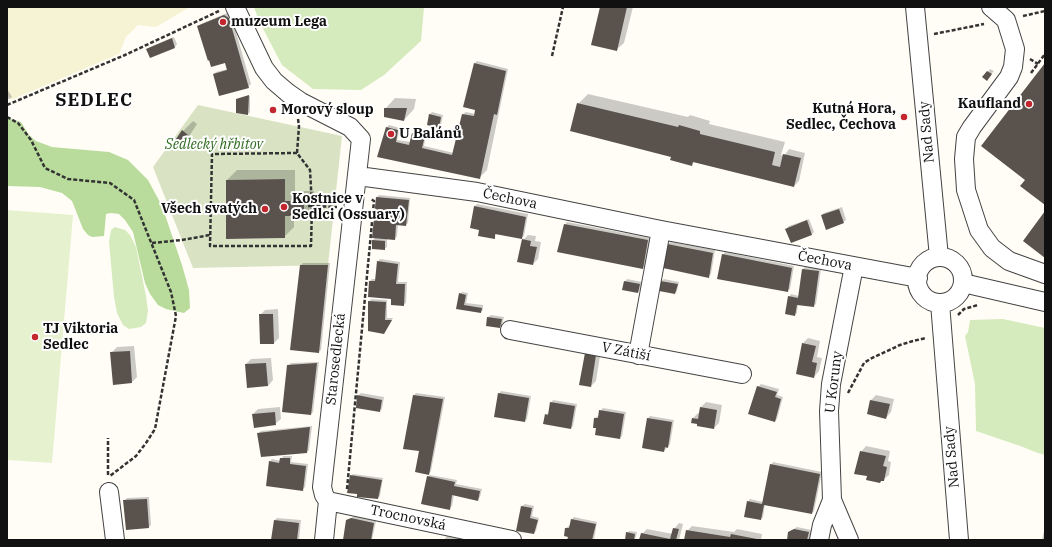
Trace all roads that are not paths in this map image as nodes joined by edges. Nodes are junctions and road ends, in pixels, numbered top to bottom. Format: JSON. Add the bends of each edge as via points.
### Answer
{"nodes":[{"id":1,"x":916,"y":7,"type":"edge"},
{"id":2,"x":230,"y":8,"type":"edge"},
{"id":3,"x":989,"y":15,"type":"edge"},
{"id":4,"x":358,"y":176,"type":"junction"},
{"id":5,"x":661,"y":230,"type":"junction"},
{"id":6,"x":939,"y":257,"type":"junction"},
{"id":7,"x":854,"y":266,"type":"junction"},
{"id":8,"x":1045,"y":274,"type":"edge"},
{"id":9,"x":918,"y":278,"type":"junction"},
{"id":10,"x":963,"y":283,"type":"junction"},
{"id":11,"x":1045,"y":302,"type":"edge"},
{"id":12,"x":940,"y":303,"type":"junction"},
{"id":13,"x":510,"y":330,"type":"dead end"},
{"id":14,"x":638,"y":355,"type":"junction"},
{"id":15,"x":742,"y":374,"type":"dead end"},
{"id":16,"x":109,"y":492,"type":"dead end"},
{"id":17,"x":832,"y":500,"type":"junction"},
{"id":18,"x":337,"y":502,"type":"junction"},
{"id":19,"x":506,"y":539,"type":"edge"},
{"id":20,"x":115,"y":540,"type":"edge"},
{"id":21,"x":324,"y":540,"type":"edge"},
{"id":22,"x":819,"y":540,"type":"edge"},
{"id":23,"x":849,"y":540,"type":"edge"},
{"id":24,"x":959,"y":540,"type":"edge"}],
"edges":[{"from":1,"to":6,"type":"street","name":"Nad Sady"},
{"from":2,"to":4,"type":"street","name":"Starosedlecká","via":[[274,81],[301,102],[350,127],[361,139]]},
{"from":3,"to":8,"type":"street","via":[[1006,20],[1015,49],[1013,67],[1009,77],[966,137],[966,190],[979,230],[992,248],[1009,261]]},
{"from":4,"to":5,"type":"street","name":"Čechova","via":[[477,192]]},
{"from":4,"to":18,"type":"street","name":"Starosedlecká","via":[[322,487],[324,495]]},
{"from":5,"to":7,"type":"street","name":"Čechova"},
{"from":5,"to":14,"type":"street"},
{"from":6,"to":9,"type":"street","via":[[922,266]]},
{"from":6,"to":10,"type":"street","via":[[952,260],[957,265],[961,270]]},
{"from":7,"to":9,"type":"street","name":"Čechova"},
{"from":7,"to":17,"type":"street","name":"U Koruny","via":[[831,384],[829,411]]},
{"from":9,"to":12,"type":"street","via":[[918,285],[926,298]]},
{"from":10,"to":11,"type":"street"},
{"from":10,"to":12,"type":"street","via":[[958,295]]},
{"from":12,"to":24,"type":"street","name":"Nad Sady"},
{"from":13,"to":14,"type":"street","name":"V Zátiší"},
{"from":14,"to":15,"type":"street","name":"V Zátiší"},
{"from":16,"to":20,"type":"street"},
{"from":17,"to":22,"type":"street","name":"U Koruny"},
{"from":17,"to":23,"type":"street","name":"U Koruny"},
{"from":18,"to":19,"type":"street","name":"Trocnovská"},
{"from":18,"to":21,"type":"street","name":"Starosedlecká"}]}
